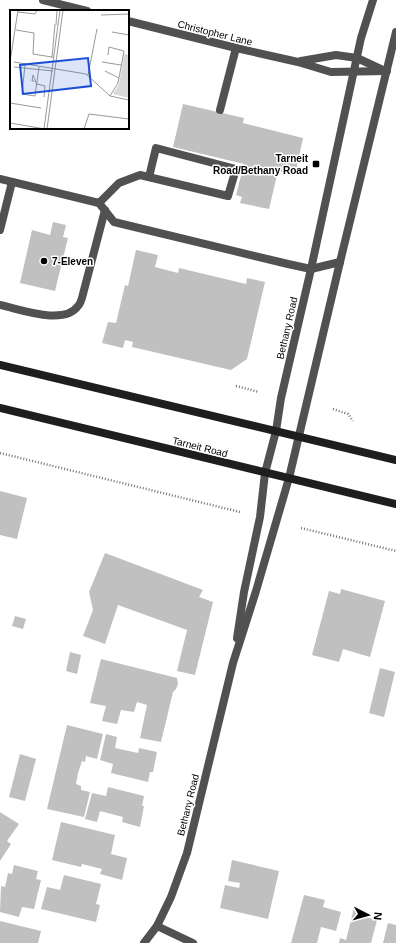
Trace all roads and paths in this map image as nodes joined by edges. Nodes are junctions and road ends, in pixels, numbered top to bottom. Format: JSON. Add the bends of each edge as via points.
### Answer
{"nodes":[{"id":1,"x":43,"y":0,"type":"edge"},
{"id":2,"x":373,"y":0,"type":"edge"},
{"id":3,"x":83,"y":10,"type":"edge"},
{"id":4,"x":129,"y":21,"type":"edge"},
{"id":5,"x":396,"y":32,"type":"edge"},
{"id":6,"x":236,"y":48,"type":"junction"},
{"id":7,"x":357,"y":58,"type":"junction"},
{"id":8,"x":298,"y":62,"type":"junction"},
{"id":9,"x":387,"y":71,"type":"junction"},
{"id":10,"x":354,"y":72,"type":"junction"},
{"id":11,"x":220,"y":110,"type":"dead end"},
{"id":12,"x":149,"y":177,"type":"junction"},
{"id":13,"x":0,"y":179,"type":"edge"},
{"id":14,"x":12,"y":182,"type":"junction"},
{"id":15,"x":99,"y":203,"type":"junction"},
{"id":16,"x":105,"y":210,"type":"junction"},
{"id":17,"x":0,"y":230,"type":"edge"},
{"id":18,"x":340,"y":262,"type":"junction"},
{"id":19,"x":311,"y":268,"type":"junction"},
{"id":20,"x":0,"y":305,"type":"edge"},
{"id":21,"x":0,"y":365,"type":"edge"},
{"id":22,"x":236,"y":386,"type":"dead end"},
{"id":23,"x":259,"y":392,"type":"dead end"},
{"id":24,"x":0,"y":408,"type":"edge"},
{"id":25,"x":333,"y":409,"type":"dead end"},
{"id":26,"x":353,"y":421,"type":"dead end"},
{"id":27,"x":276,"y":431,"type":"junction"},
{"id":28,"x":299,"y":436,"type":"junction"},
{"id":29,"x":0,"y":453,"type":"edge"},
{"id":30,"x":396,"y":460,"type":"edge"},
{"id":31,"x":265,"y":473,"type":"junction"},
{"id":32,"x":289,"y":478,"type":"junction"},
{"id":33,"x":396,"y":504,"type":"edge"},
{"id":34,"x":240,"y":512,"type":"dead end"},
{"id":35,"x":301,"y":528,"type":"dead end"},
{"id":36,"x":396,"y":551,"type":"edge"},
{"id":37,"x":233,"y":663,"type":"junction"},
{"id":38,"x":157,"y":926,"type":"junction"},
{"id":39,"x":144,"y":943,"type":"edge"},
{"id":40,"x":193,"y":943,"type":"edge"}],
"edges":[{"from":1,"to":3,"type":"street"},
{"from":2,"to":7,"type":"street","name":"Bethany Road"},
{"from":4,"to":6,"type":"street","name":"Christopher Lane"},
{"from":5,"to":9,"type":"street","name":"Bethany Road"},
{"from":6,"to":8,"type":"street","name":"Christopher Lane"},
{"from":6,"to":11,"type":"street"},
{"from":7,"to":8,"type":"street","name":"Christopher Lane","via":[[336,55]]},
{"from":7,"to":9,"type":"street","name":"Christopher Lane"},
{"from":7,"to":10,"type":"street","name":"Bethany Road"},
{"from":8,"to":10,"type":"street","name":"Christopher Lane","via":[[331,72]]},
{"from":9,"to":10,"type":"street","name":"Christopher Lane"},
{"from":9,"to":18,"type":"street","name":"Bethany Road"},
{"from":10,"to":19,"type":"street","name":"Bethany Road"},
{"from":12,"to":12,"type":"street","via":[[228,196],[236,169],[156,148]]},
{"from":12,"to":15,"type":"street","via":[[140,175],[119,183]]},
{"from":13,"to":14,"type":"street"},
{"from":14,"to":15,"type":"street"},
{"from":14,"to":17,"type":"street"},
{"from":15,"to":16,"type":"street"},
{"from":16,"to":19,"type":"street","via":[[114,222]]},
{"from":16,"to":20,"type":"street","via":[[84,294],[78,307],[67,314],[54,316]]},
{"from":18,"to":19,"type":"street"},
{"from":18,"to":28,"type":"street","name":"Bethany Road"},
{"from":19,"to":27,"type":"street","name":"Bethany Road","via":[[281,398]]},
{"from":21,"to":27,"type":"main road"},
{"from":22,"to":23,"type":"path"},
{"from":24,"to":31,"type":"main road","name":"Tarneit Road"},
{"from":25,"to":26,"type":"path","via":[[348,414]]},
{"from":27,"to":28,"type":"main road"},
{"from":27,"to":31,"type":"street","name":"Bethany Road"},
{"from":28,"to":30,"type":"main road"},
{"from":28,"to":32,"type":"street","name":"Bethany Road"},
{"from":29,"to":34,"type":"path"},
{"from":31,"to":32,"type":"main road","name":"Tarneit Road"},
{"from":31,"to":37,"type":"street","name":"Bethany Road","via":[[260,517],[244,592]]},
{"from":32,"to":33,"type":"main road","name":"Tarneit Road"},
{"from":32,"to":37,"type":"street","name":"Bethany Road"},
{"from":35,"to":36,"type":"path"},
{"from":37,"to":38,"type":"street","name":"Bethany Road","via":[[187,852],[171,898]]},
{"from":38,"to":39,"type":"street","name":"Bethany Road"},
{"from":38,"to":40,"type":"street"}]}
